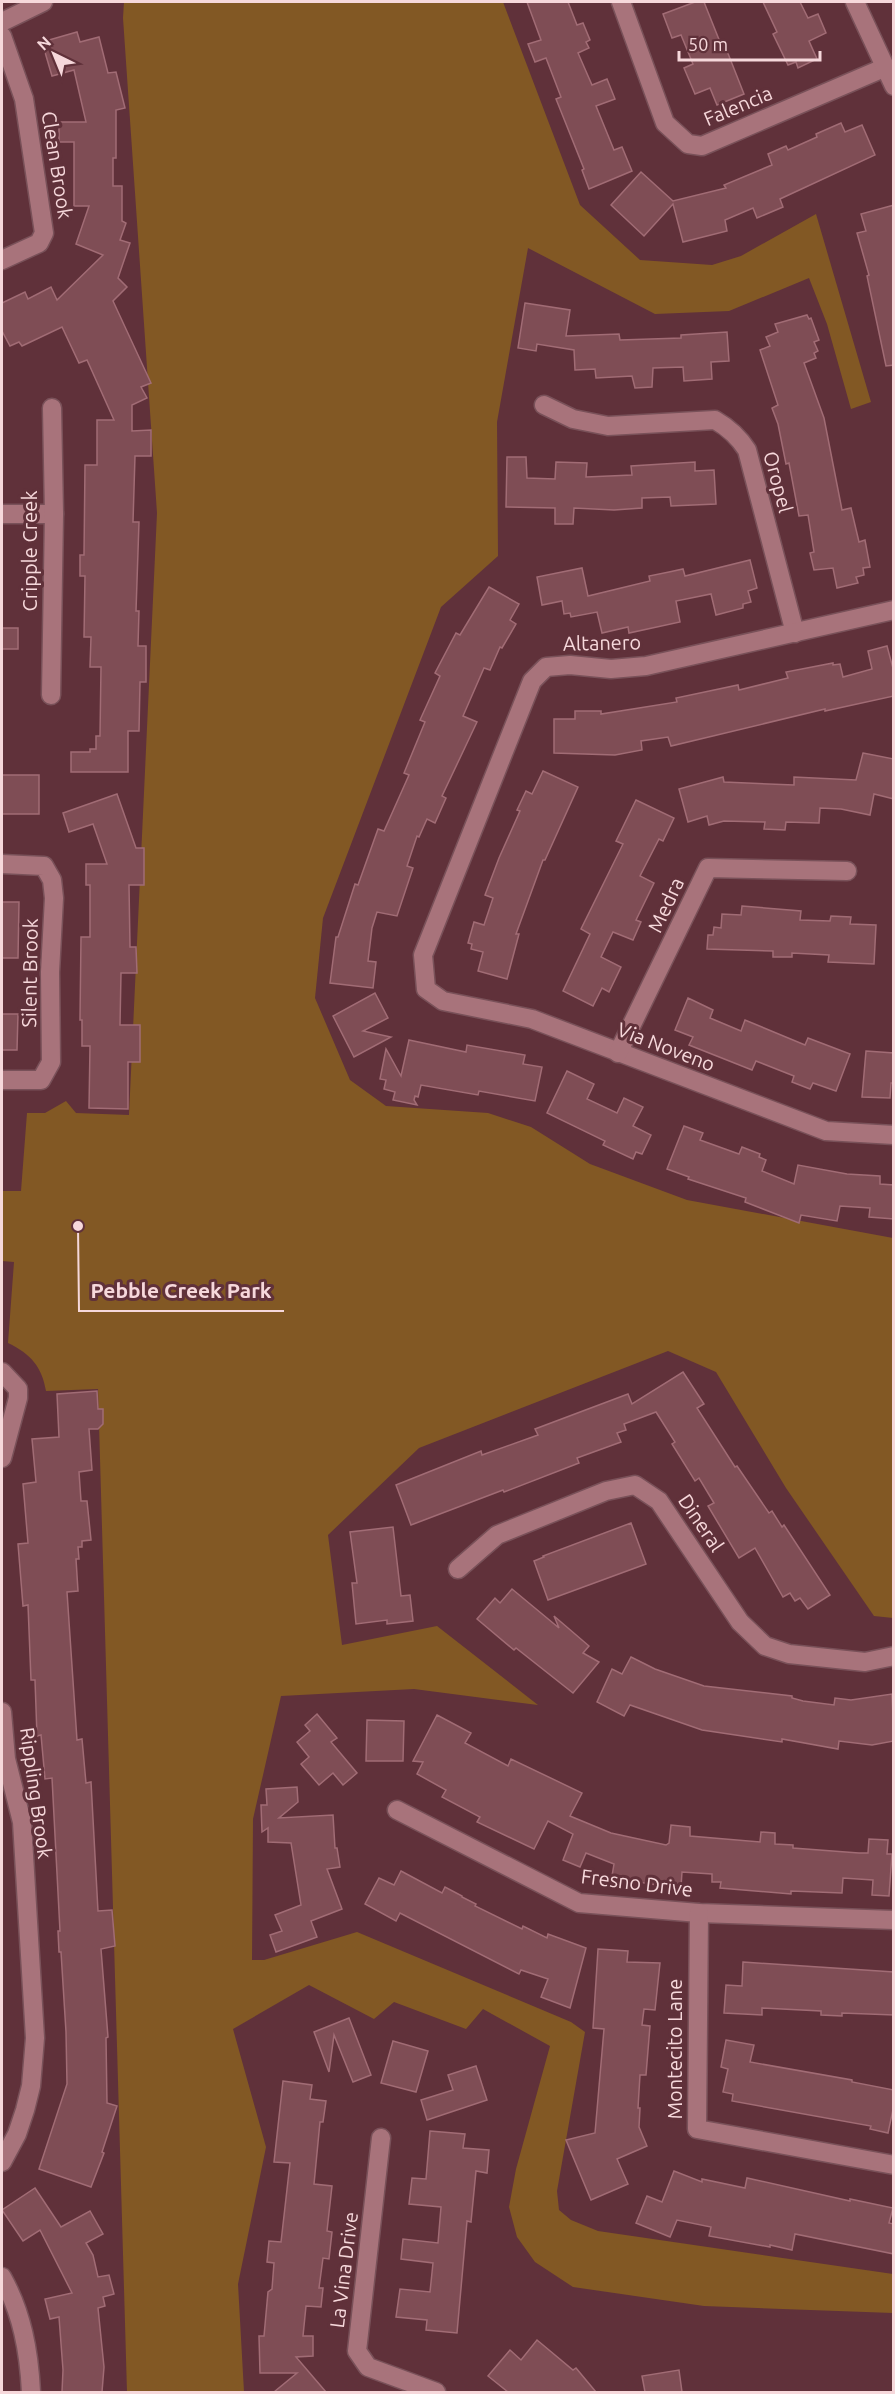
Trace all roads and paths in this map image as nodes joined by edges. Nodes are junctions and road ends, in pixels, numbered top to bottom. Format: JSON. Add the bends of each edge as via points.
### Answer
{"nodes":[{"id":1,"x":43,"y":2,"type":"edge"},
{"id":2,"x":621,"y":2,"type":"edge"},
{"id":3,"x":855,"y":2,"type":"edge"},
{"id":4,"x":2,"y":22,"type":"edge"},
{"id":5,"x":2,"y":36,"type":"edge"},
{"id":6,"x":886,"y":67,"type":"junction"},
{"id":7,"x":894,"y":86,"type":"edge"},
{"id":8,"x":2,"y":261,"type":"edge"},
{"id":9,"x":544,"y":405,"type":"dead end"},
{"id":10,"x":52,"y":408,"type":"dead end"},
{"id":11,"x":2,"y":514,"type":"edge"},
{"id":12,"x":54,"y":514,"type":"junction"},
{"id":13,"x":894,"y":610,"type":"edge"},
{"id":14,"x":795,"y":633,"type":"junction"},
{"id":15,"x":51,"y":695,"type":"dead end"},
{"id":16,"x":2,"y":864,"type":"edge"},
{"id":17,"x":847,"y":871,"type":"dead end"},
{"id":18,"x":426,"y":989,"type":"joint"},
{"id":19,"x":618,"y":1053,"type":"junction"},
{"id":20,"x":2,"y":1080,"type":"edge"},
{"id":21,"x":894,"y":1135,"type":"edge"},
{"id":22,"x":7,"y":1377,"type":"edge"},
{"id":23,"x":2,"y":1458,"type":"edge"},
{"id":24,"x":458,"y":1569,"type":"dead end"},
{"id":25,"x":894,"y":1656,"type":"edge"},
{"id":26,"x":2,"y":1712,"type":"edge"},
{"id":27,"x":397,"y":1810,"type":"dead end"},
{"id":28,"x":699,"y":1913,"type":"junction"},
{"id":29,"x":894,"y":1920,"type":"edge"},
{"id":30,"x":381,"y":2138,"type":"dead end"},
{"id":31,"x":2,"y":2162,"type":"edge"},
{"id":32,"x":894,"y":2165,"type":"edge"},
{"id":33,"x":2,"y":2277,"type":"edge"},
{"id":34,"x":31,"y":2392,"type":"edge"},
{"id":35,"x":436,"y":2392,"type":"edge"}],
"edges":[{"from":1,"to":4,"type":"street"},
{"from":2,"to":6,"type":"street","name":"Falencia","via":[[665,123],[688,144],[702,146]]},
{"from":3,"to":6,"type":"street"},
{"from":5,"to":8,"type":"street","name":"Clean Brook","via":[[24,99],[44,233],[39,243]]},
{"from":6,"to":7,"type":"street"},
{"from":9,"to":14,"type":"street","name":"Oropel","via":[[573,419],[608,426],[715,420],[729,428],[747,450]]},
{"from":10,"to":12,"type":"street","name":"Cripple Creek"},
{"from":11,"to":12,"type":"street"},
{"from":12,"to":15,"type":"street","name":"Cripple Creek"},
{"from":13,"to":14,"type":"street","name":"Altanero"},
{"from":14,"to":18,"type":"street","name":"Altanero","via":[[646,666],[546,667],[532,681],[423,955]]},
{"from":16,"to":20,"type":"street","name":"Silent Brook","via":[[44,866],[52,880],[54,898],[51,1062],[41,1080]]},
{"from":17,"to":19,"type":"street","name":"Medra","via":[[708,868]]},
{"from":18,"to":19,"type":"street","name":"Via Noveno","via":[[443,1001],[532,1019]]},
{"from":19,"to":21,"type":"street","name":"Via Noveno","via":[[826,1131]]},
{"from":22,"to":23,"type":"street","via":[[18,1389],[18,1398]]},
{"from":24,"to":25,"type":"street","name":"Dineral","via":[[497,1535],[606,1491],[635,1485],[659,1501],[740,1622],[765,1646],[789,1654],[865,1662]]},
{"from":26,"to":31,"type":"street","name":"Rippling Brook","via":[[6,1759],[22,1822],[35,2038],[25,2110]]},
{"from":27,"to":28,"type":"street","name":"Fresno Drive","via":[[579,1903]]},
{"from":28,"to":29,"type":"street","name":"Fresno Drive"},
{"from":28,"to":32,"type":"street","name":"Montecito Lane","via":[[697,2129]]},
{"from":30,"to":35,"type":"street","name":"La Vina Drive","via":[[357,2351],[368,2367]]},
{"from":33,"to":34,"type":"street","via":[[25,2334]]}]}
